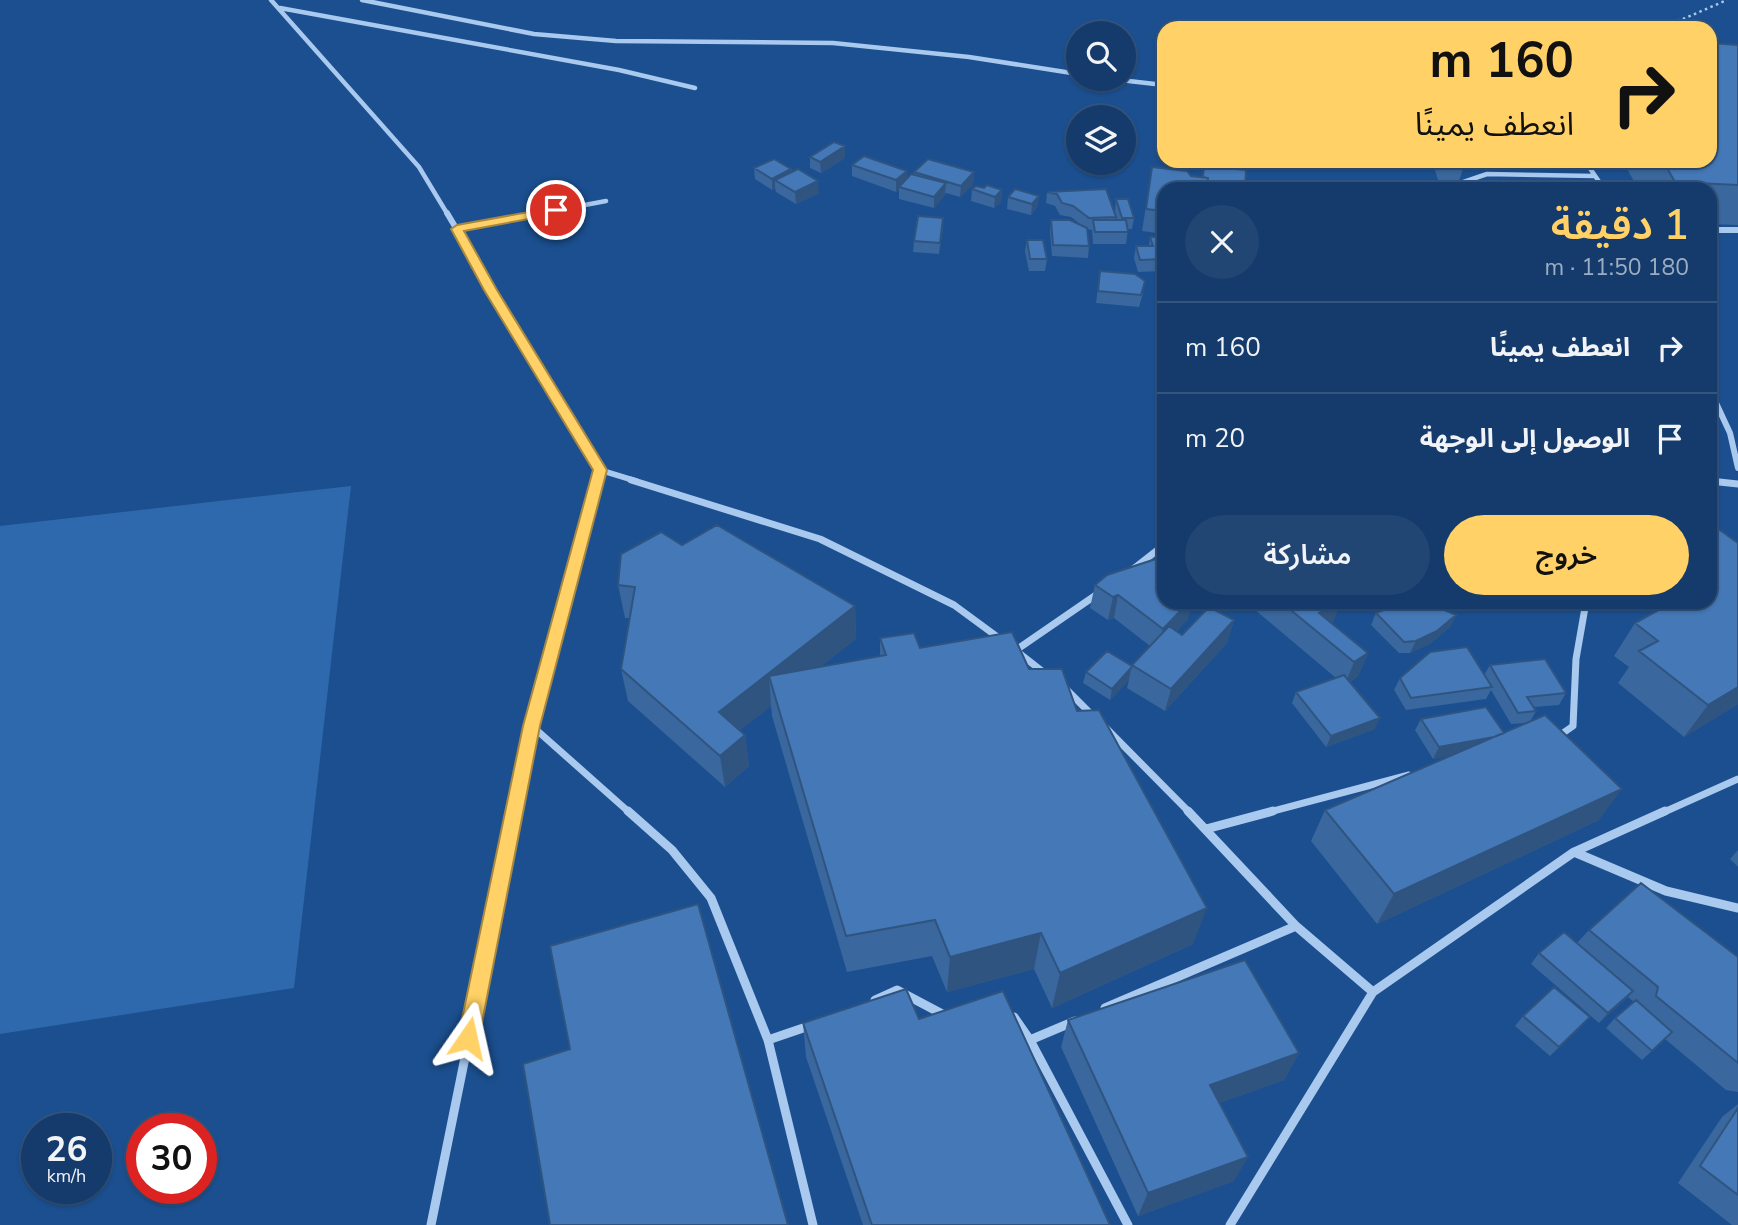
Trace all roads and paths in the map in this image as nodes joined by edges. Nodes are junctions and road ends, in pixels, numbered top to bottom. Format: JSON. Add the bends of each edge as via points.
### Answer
{"nodes":[{"id":1,"x":271,"y":0,"type":"edge"},
{"id":2,"x":362,"y":0,"type":"edge"},
{"id":3,"x":1727,"y":0,"type":"edge"},
{"id":4,"x":280,"y":8,"type":"junction"},
{"id":5,"x":1675,"y":21,"type":"edge"},
{"id":6,"x":1066,"y":72,"type":"edge"},
{"id":7,"x":1136,"y":82,"type":"edge"},
{"id":8,"x":1157,"y":84,"type":"edge"},
{"id":9,"x":695,"y":88,"type":"dead end"},
{"id":10,"x":1590,"y":168,"type":"edge"},
{"id":11,"x":1595,"y":176,"type":"junction"},
{"id":12,"x":1463,"y":182,"type":"edge"},
{"id":13,"x":1599,"y":182,"type":"edge"},
{"id":14,"x":606,"y":201,"type":"dead end"},
{"id":15,"x":457,"y":229,"type":"junction"},
{"id":16,"x":1717,"y":230,"type":"edge"},
{"id":17,"x":1738,"y":230,"type":"edge"},
{"id":18,"x":1717,"y":403,"type":"edge"},
{"id":19,"x":1734,"y":433,"type":"edge"},
{"id":20,"x":1738,"y":468,"type":"edge"},
{"id":21,"x":600,"y":470,"type":"junction"},
{"id":22,"x":1717,"y":482,"type":"edge"},
{"id":23,"x":1738,"y":484,"type":"edge"},
{"id":24,"x":1157,"y":550,"type":"edge"},
{"id":25,"x":1129,"y":572,"type":"edge"},
{"id":26,"x":1106,"y":587,"type":"edge"},
{"id":27,"x":1585,"y":609,"type":"edge"},
{"id":28,"x":1016,"y":650,"type":"junction"},
{"id":29,"x":532,"y":726,"type":"junction"},
{"id":30,"x":1542,"y":742,"type":"edge"},
{"id":31,"x":1418,"y":773,"type":"edge"},
{"id":32,"x":1738,"y":779,"type":"edge"},
{"id":33,"x":1206,"y":829,"type":"junction"},
{"id":34,"x":1574,"y":852,"type":"junction"},
{"id":35,"x":1738,"y":908,"type":"edge"},
{"id":36,"x":1296,"y":926,"type":"junction"},
{"id":37,"x":1373,"y":992,"type":"junction"},
{"id":38,"x":863,"y":1005,"type":"edge"},
{"id":39,"x":1005,"y":1005,"type":"edge"},
{"id":40,"x":1094,"y":1013,"type":"edge"},
{"id":41,"x":958,"y":1014,"type":"edge"},
{"id":42,"x":1081,"y":1018,"type":"edge"},
{"id":43,"x":828,"y":1019,"type":"edge"},
{"id":44,"x":768,"y":1040,"type":"junction"},
{"id":45,"x":1030,"y":1040,"type":"junction"},
{"id":46,"x":430,"y":1225,"type":"edge"},
{"id":47,"x":813,"y":1225,"type":"edge"},
{"id":48,"x":1128,"y":1225,"type":"edge"},
{"id":49,"x":1230,"y":1225,"type":"edge"}],
"edges":[{"from":1,"to":4,"type":"street"},
{"from":2,"to":6,"type":"street","via":[[534,34],[616,41],[845,44]]},
{"from":3,"to":5,"type":"path"},
{"from":4,"to":9,"type":"street","via":[[619,69]]},
{"from":4,"to":15,"type":"street","via":[[419,167]]},
{"from":7,"to":8,"type":"street"},
{"from":10,"to":11,"type":"street"},
{"from":11,"to":12,"type":"street","via":[[1486,174]]},
{"from":11,"to":13,"type":"street"},
{"from":14,"to":15,"type":"street"},
{"from":15,"to":21,"type":"street"},
{"from":16,"to":17,"type":"street"},
{"from":18,"to":19,"type":"street"},
{"from":19,"to":20,"type":"street"},
{"from":21,"to":28,"type":"street","via":[[820,539],[954,605]]},
{"from":21,"to":29,"type":"street"},
{"from":22,"to":23,"type":"street"},
{"from":24,"to":25,"type":"street"},
{"from":26,"to":28,"type":"street"},
{"from":27,"to":30,"type":"street","via":[[1576,659],[1573,726]]},
{"from":28,"to":33,"type":"street","via":[[1070,693]]},
{"from":29,"to":44,"type":"street","via":[[672,850],[711,898]]},
{"from":29,"to":46,"type":"street"},
{"from":31,"to":33,"type":"street"},
{"from":32,"to":34,"type":"street"},
{"from":33,"to":36,"type":"street"},
{"from":34,"to":35,"type":"street","via":[[1665,891]]},
{"from":34,"to":37,"type":"street"},
{"from":36,"to":37,"type":"street"},
{"from":36,"to":40,"type":"street"},
{"from":37,"to":49,"type":"street"},
{"from":38,"to":41,"type":"street","via":[[897,990],[946,1016]]},
{"from":39,"to":45,"type":"street"},
{"from":42,"to":45,"type":"street"},
{"from":43,"to":44,"type":"street"},
{"from":44,"to":47,"type":"street"},
{"from":45,"to":48,"type":"street"}]}
